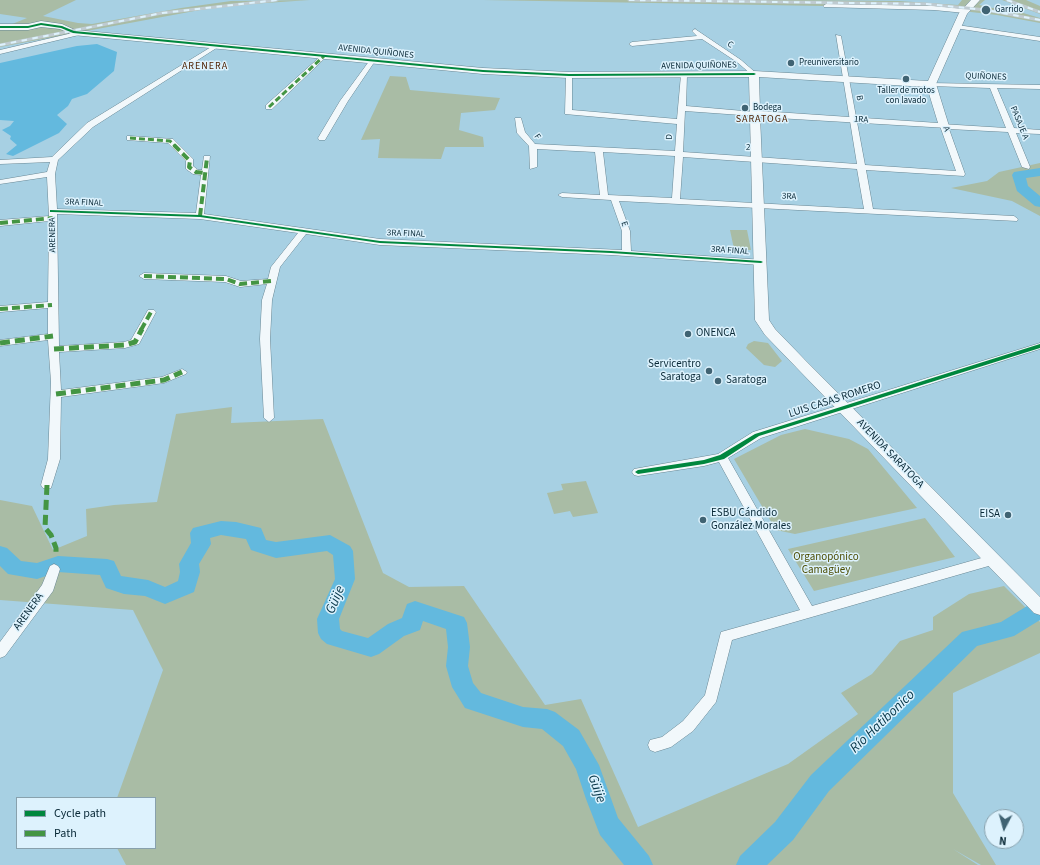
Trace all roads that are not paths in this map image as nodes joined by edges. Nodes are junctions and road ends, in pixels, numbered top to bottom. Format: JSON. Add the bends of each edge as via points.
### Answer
{"nodes":[{"id":1,"x":976,"y":0,"type":"edge"},
{"id":2,"x":826,"y":6,"type":"dead end"},
{"id":3,"x":965,"y":11,"type":"junction"},
{"id":4,"x":0,"y":27,"type":"edge"},
{"id":5,"x":957,"y":27,"type":"junction"},
{"id":6,"x":695,"y":31,"type":"dead end"},
{"id":7,"x":81,"y":33,"type":"junction"},
{"id":8,"x":838,"y":36,"type":"dead end"},
{"id":9,"x":702,"y":37,"type":"junction"},
{"id":10,"x":1040,"y":39,"type":"edge"},
{"id":11,"x":632,"y":44,"type":"dead end"},
{"id":12,"x":216,"y":46,"type":"junction"},
{"id":13,"x":0,"y":52,"type":"edge"},
{"id":14,"x":324,"y":56,"type":"junction"},
{"id":15,"x":372,"y":61,"type":"junction"},
{"id":16,"x":754,"y":74,"type":"junction"},
{"id":17,"x":569,"y":75,"type":"junction"},
{"id":18,"x":684,"y":75,"type":"junction"},
{"id":19,"x":845,"y":79,"type":"junction"},
{"id":20,"x":931,"y":84,"type":"junction"},
{"id":21,"x":993,"y":87,"type":"junction"},
{"id":22,"x":1040,"y":87,"type":"edge"},
{"id":23,"x":269,"y":107,"type":"dead end"},
{"id":24,"x":681,"y":108,"type":"junction"},
{"id":25,"x":755,"y":114,"type":"junction"},
{"id":26,"x":518,"y":120,"type":"dead end"},
{"id":27,"x":852,"y":120,"type":"junction"},
{"id":28,"x":681,"y":122,"type":"junction"},
{"id":29,"x":944,"y":126,"type":"junction"},
{"id":30,"x":1012,"y":130,"type":"junction"},
{"id":31,"x":1040,"y":132,"type":"edge"},
{"id":32,"x":130,"y":138,"type":"dead end"},
{"id":33,"x":322,"y":138,"type":"dead end"},
{"id":34,"x":533,"y":146,"type":"junction"},
{"id":35,"x":598,"y":150,"type":"junction"},
{"id":36,"x":680,"y":154,"type":"junction"},
{"id":37,"x":207,"y":158,"type":"dead end"},
{"id":38,"x":54,"y":159,"type":"junction"},
{"id":39,"x":756,"y":159,"type":"junction"},
{"id":40,"x":0,"y":162,"type":"edge"},
{"id":41,"x":861,"y":166,"type":"junction"},
{"id":42,"x":533,"y":167,"type":"dead end"},
{"id":43,"x":1026,"y":167,"type":"dead end"},
{"id":44,"x":206,"y":173,"type":"junction"},
{"id":45,"x":51,"y":174,"type":"junction"},
{"id":46,"x":961,"y":174,"type":"joint"},
{"id":47,"x":0,"y":182,"type":"edge"},
{"id":48,"x":562,"y":195,"type":"dead end"},
{"id":49,"x":604,"y":196,"type":"junction"},
{"id":50,"x":614,"y":197,"type":"junction"},
{"id":51,"x":676,"y":200,"type":"junction"},
{"id":52,"x":759,"y":206,"type":"junction"},
{"id":53,"x":869,"y":212,"type":"junction"},
{"id":54,"x":52,"y":215,"type":"junction"},
{"id":55,"x":200,"y":216,"type":"junction"},
{"id":56,"x":1014,"y":219,"type":"dead end"},
{"id":57,"x":0,"y":224,"type":"edge"},
{"id":58,"x":303,"y":232,"type":"junction"},
{"id":59,"x":627,"y":253,"type":"junction"},
{"id":60,"x":761,"y":262,"type":"junction"},
{"id":61,"x":144,"y":276,"type":"dead end"},
{"id":62,"x":272,"y":281,"type":"junction"},
{"id":63,"x":52,"y":305,"type":"junction"},
{"id":64,"x":0,"y":309,"type":"edge"},
{"id":65,"x":151,"y":312,"type":"dead end"},
{"id":66,"x":53,"y":336,"type":"junction"},
{"id":67,"x":0,"y":343,"type":"edge"},
{"id":68,"x":1040,"y":346,"type":"edge"},
{"id":69,"x":54,"y":348,"type":"junction"},
{"id":70,"x":182,"y":372,"type":"dead end"},
{"id":71,"x":56,"y":394,"type":"junction"},
{"id":72,"x":845,"y":408,"type":"junction"},
{"id":73,"x":270,"y":418,"type":"dead end"},
{"id":74,"x":722,"y":457,"type":"junction"},
{"id":75,"x":638,"y":472,"type":"dead end"},
{"id":76,"x":47,"y":485,"type":"dead end"},
{"id":77,"x":992,"y":560,"type":"junction"},
{"id":78,"x":54,"y":569,"type":"dead end"},
{"id":79,"x":1040,"y":608,"type":"edge"},
{"id":80,"x":808,"y":612,"type":"junction"},
{"id":81,"x":0,"y":652,"type":"edge"},
{"id":82,"x":655,"y":746,"type":"dead end"}],
"edges":[{"from":1,"to":3,"type":"main road"},
{"from":2,"to":3,"type":"street"},
{"from":3,"to":5,"type":"main road"},
{"from":4,"to":7,"type":"main road","name":"AVENIDA QUIÑONES","via":[[28,27],[41,24]]},
{"from":5,"to":10,"type":"street"},
{"from":5,"to":20,"type":"main road"},
{"from":6,"to":9,"type":"street","name":"C"},
{"from":7,"to":12,"type":"main road","name":"AVENIDA QUIÑONES"},
{"from":7,"to":13,"type":"street"},
{"from":8,"to":19,"type":"street","name":"B"},
{"from":9,"to":11,"type":"street"},
{"from":9,"to":16,"type":"street","name":"C"},
{"from":12,"to":14,"type":"main road","name":"AVENIDA QUIÑONES"},
{"from":12,"to":38,"type":"street","via":[[90,125]]},
{"from":14,"to":15,"type":"main road","name":"AVENIDA QUIÑONES"},
{"from":14,"to":23,"type":"street"},
{"from":15,"to":17,"type":"main road","name":"AVENIDA QUIÑONES","via":[[483,71]]},
{"from":15,"to":33,"type":"street"},
{"from":16,"to":18,"type":"main road","name":"AVENIDA QUIÑONES"},
{"from":16,"to":19,"type":"main road","name":"AVENIDA QUIÑONES"},
{"from":16,"to":25,"type":"main road","name":"AVENIDA SARATOGA"},
{"from":17,"to":18,"type":"main road","name":"AVENIDA QUIÑONES"},
{"from":17,"to":28,"type":"street","via":[[568,112]]},
{"from":18,"to":24,"type":"street","name":"D"},
{"from":19,"to":20,"type":"main road","name":"AVENIDA QUIÑONES"},
{"from":19,"to":27,"type":"street","name":"B"},
{"from":20,"to":21,"type":"street","name":"QUIÑONES"},
{"from":20,"to":29,"type":"main road","name":"A"},
{"from":21,"to":22,"type":"street","name":"QUIÑONES"},
{"from":21,"to":30,"type":"street","name":"PASAJE A"},
{"from":24,"to":25,"type":"street","name":"1RA"},
{"from":24,"to":28,"type":"street","name":"D"},
{"from":25,"to":27,"type":"main road","name":"1RA"},
{"from":25,"to":39,"type":"main road","name":"AVENIDA SARATOGA"},
{"from":26,"to":34,"type":"street","name":"F","via":[[521,133]]},
{"from":27,"to":29,"type":"main road","name":"1RA"},
{"from":27,"to":41,"type":"street","name":"B"},
{"from":28,"to":36,"type":"street","name":"D"},
{"from":29,"to":30,"type":"street","name":"1RA"},
{"from":29,"to":46,"type":"street","name":"A"},
{"from":30,"to":31,"type":"street","name":"1RA"},
{"from":30,"to":43,"type":"street","name":"PASAJE A"},
{"from":32,"to":44,"type":"street","via":[[170,140],[190,161],[189,167],[196,172]]},
{"from":34,"to":35,"type":"street","name":"2"},
{"from":34,"to":42,"type":"street","name":"F"},
{"from":35,"to":36,"type":"street","name":"2"},
{"from":35,"to":49,"type":"street"},
{"from":36,"to":39,"type":"street","name":"2"},
{"from":36,"to":51,"type":"street","name":"D"},
{"from":37,"to":44,"type":"street"},
{"from":38,"to":40,"type":"street"},
{"from":38,"to":45,"type":"street","name":"ARENERA"},
{"from":39,"to":41,"type":"street","name":"2"},
{"from":39,"to":52,"type":"main road","name":"AVENIDA SARATOGA"},
{"from":41,"to":46,"type":"street","name":"2"},
{"from":41,"to":53,"type":"street","name":"B"},
{"from":44,"to":55,"type":"street"},
{"from":45,"to":47,"type":"street"},
{"from":45,"to":54,"type":"street","name":"ARENERA"},
{"from":48,"to":49,"type":"street","name":"3RA"},
{"from":49,"to":50,"type":"street","name":"3RA"},
{"from":50,"to":51,"type":"street","name":"3RA"},
{"from":50,"to":59,"type":"street","name":"E","via":[[626,231]]},
{"from":51,"to":52,"type":"street","name":"3RA"},
{"from":52,"to":53,"type":"street","name":"3RA"},
{"from":52,"to":60,"type":"main road","name":"AVENIDA SARATOGA"},
{"from":53,"to":56,"type":"street","name":"3RA"},
{"from":54,"to":55,"type":"street","name":"3RA FINAL"},
{"from":54,"to":57,"type":"street","name":"3RA FINAL"},
{"from":54,"to":63,"type":"street","name":"ARENERA"},
{"from":55,"to":58,"type":"street","name":"3RA FINAL"},
{"from":58,"to":59,"type":"street","name":"3RA FINAL","via":[[380,242]]},
{"from":58,"to":62,"type":"street","via":[[276,268]]},
{"from":59,"to":60,"type":"street","name":"3RA FINAL"},
{"from":60,"to":72,"type":"main road","name":"AVENIDA SARATOGA","via":[[762,320],[770,332]]},
{"from":61,"to":62,"type":"street","via":[[226,279],[240,284]]},
{"from":62,"to":73,"type":"street","via":[[267,300],[265,339]]},
{"from":63,"to":64,"type":"street"},
{"from":63,"to":66,"type":"street","name":"ARENERA"},
{"from":65,"to":69,"type":"street","via":[[135,342]]},
{"from":66,"to":67,"type":"street"},
{"from":66,"to":69,"type":"street","name":"ARENERA"},
{"from":68,"to":72,"type":"street","name":"LUIS CASAS ROMERO"},
{"from":69,"to":71,"type":"street","name":"ARENERA"},
{"from":70,"to":71,"type":"street","via":[[164,380]]},
{"from":71,"to":76,"type":"street","name":"ARENERA","via":[[54,459]]},
{"from":72,"to":74,"type":"street","name":"LUIS CASAS ROMERO","via":[[756,435]]},
{"from":72,"to":77,"type":"main road","name":"AVENIDA SARATOGA"},
{"from":74,"to":75,"type":"street","name":"LUIS CASAS ROMERO"},
{"from":74,"to":80,"type":"street"},
{"from":77,"to":79,"type":"main road","name":"AVENIDA SARATOGA"},
{"from":77,"to":80,"type":"street"},
{"from":78,"to":81,"type":"street","name":"ARENERA","via":[[48,587]]},
{"from":80,"to":82,"type":"street","via":[[726,636],[711,698],[688,726],[666,742]]}]}
